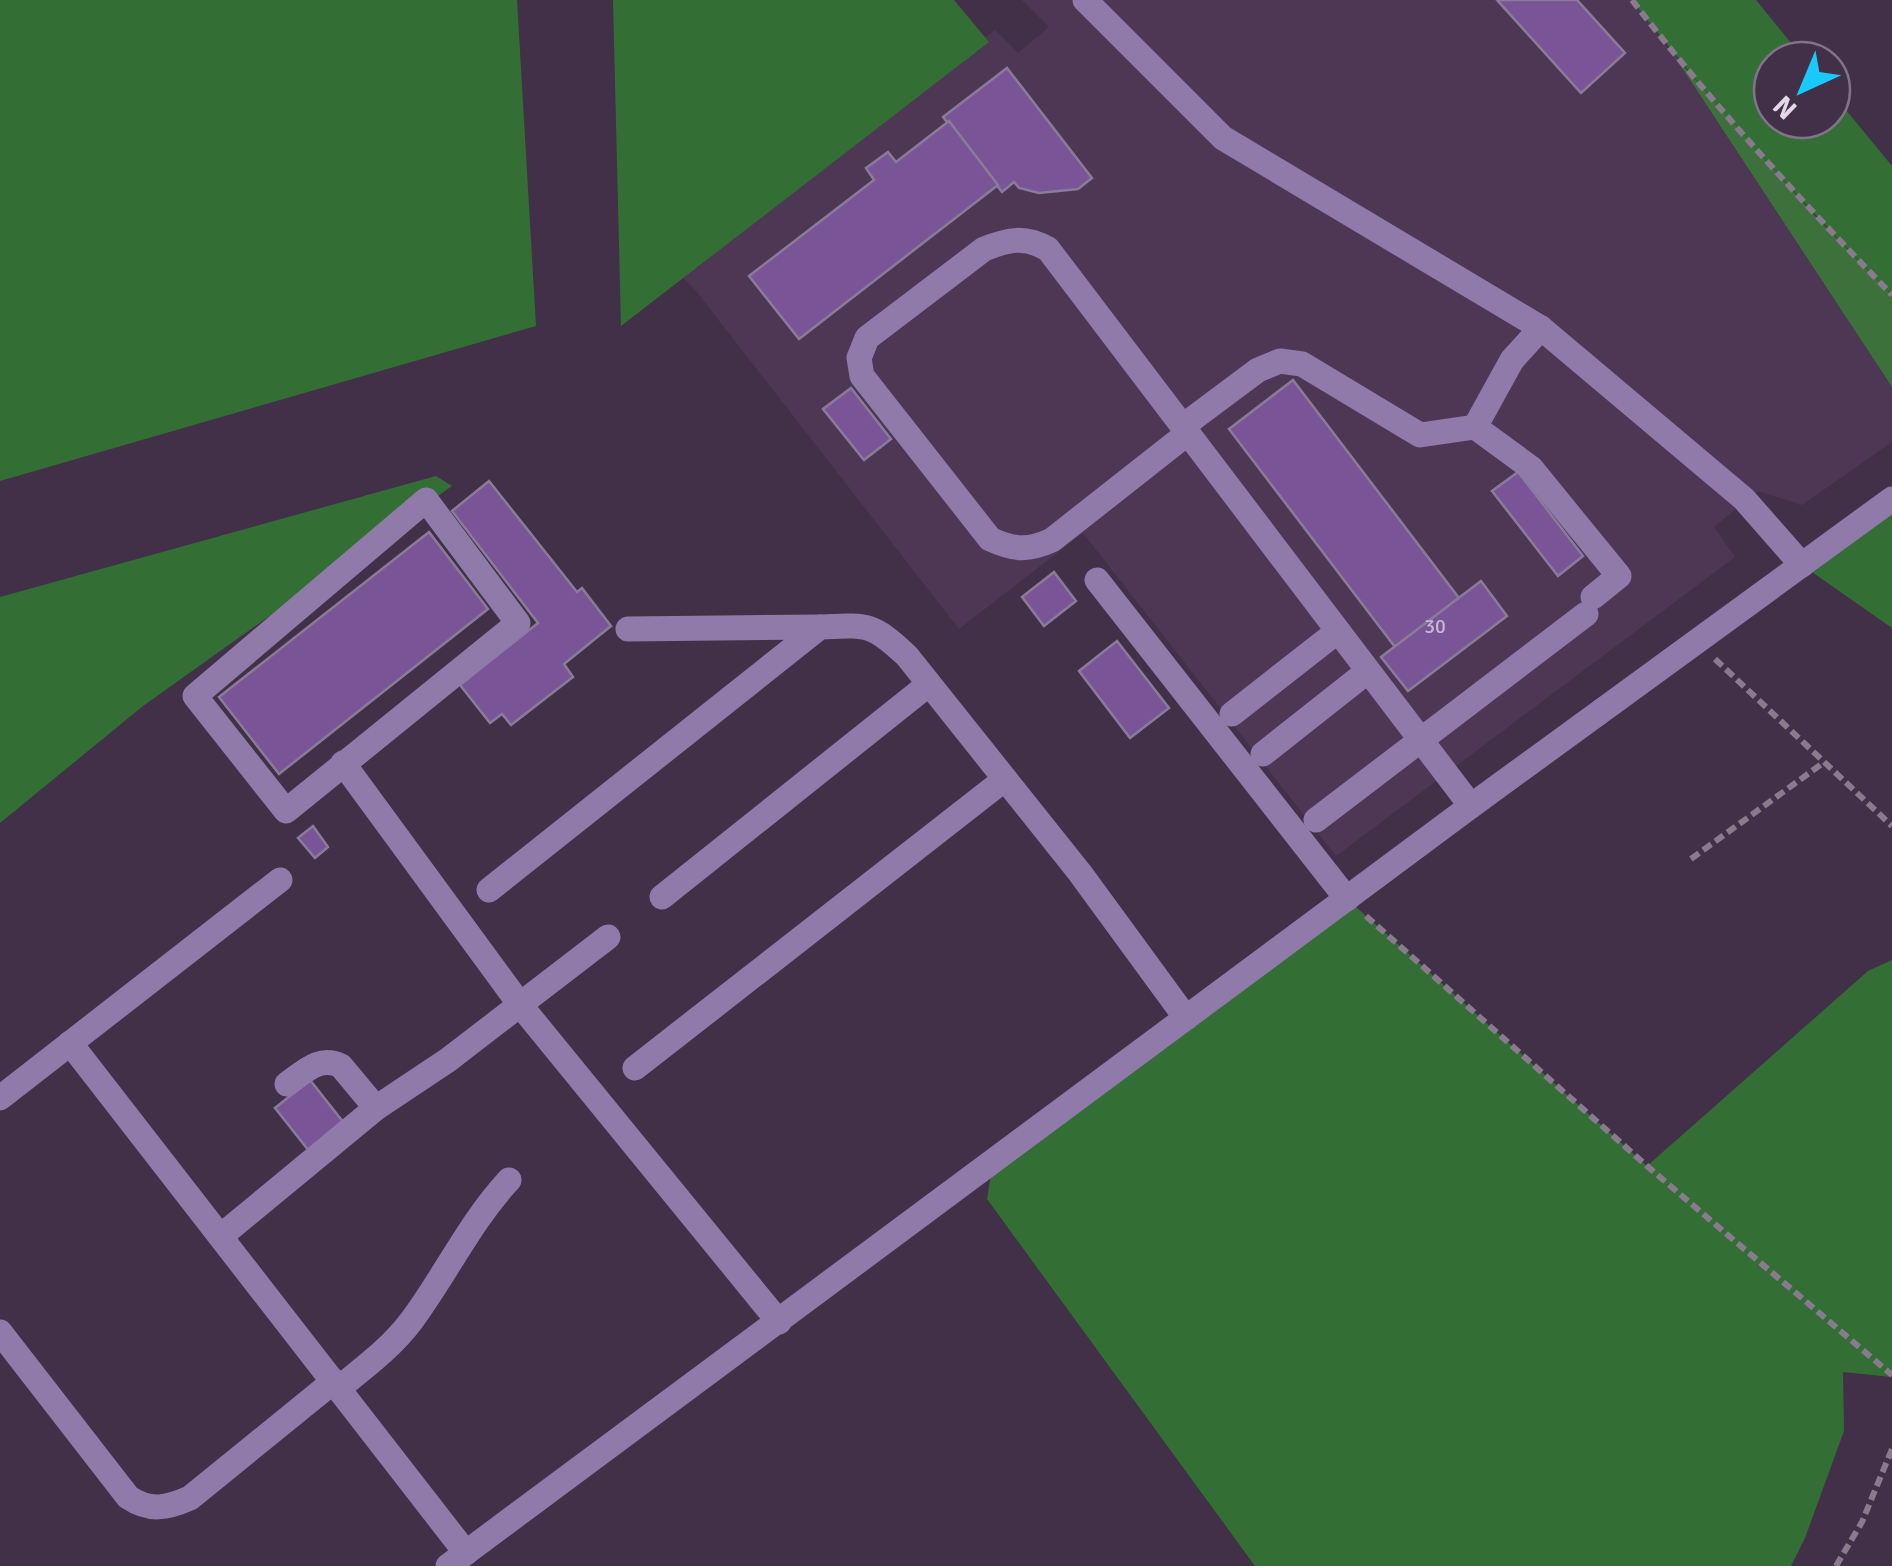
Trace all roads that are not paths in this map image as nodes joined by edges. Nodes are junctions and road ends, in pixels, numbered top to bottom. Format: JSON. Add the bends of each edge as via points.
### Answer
{"nodes":[{"id":1,"x":1085,"y":0,"type":"edge"},
{"id":2,"x":1541,"y":328,"type":"junction"},
{"id":3,"x":1475,"y":427,"type":"junction"},
{"id":4,"x":1186,"y":430,"type":"junction"},
{"id":5,"x":1892,"y":499,"type":"edge"},
{"id":6,"x":1802,"y":565,"type":"junction"},
{"id":7,"x":1097,"y":580,"type":"dead end"},
{"id":8,"x":820,"y":627,"type":"junction"},
{"id":9,"x":628,"y":629,"type":"dead end"},
{"id":10,"x":1338,"y":631,"type":"junction"},
{"id":11,"x":1368,"y":671,"type":"junction"},
{"id":12,"x":929,"y":684,"type":"junction"},
{"id":13,"x":1232,"y":714,"type":"dead end"},
{"id":14,"x":1421,"y":740,"type":"junction"},
{"id":15,"x":1263,"y":754,"type":"dead end"},
{"id":16,"x":343,"y":763,"type":"junction"},
{"id":17,"x":1006,"y":780,"type":"junction"},
{"id":18,"x":1471,"y":806,"type":"junction"},
{"id":19,"x":1316,"y":820,"type":"dead end"},
{"id":20,"x":280,"y":880,"type":"dead end"},
{"id":21,"x":489,"y":890,"type":"dead end"},
{"id":22,"x":662,"y":897,"type":"dead end"},
{"id":23,"x":1347,"y":899,"type":"junction"},
{"id":24,"x":608,"y":937,"type":"dead end"},
{"id":25,"x":521,"y":1006,"type":"junction"},
{"id":26,"x":1186,"y":1018,"type":"junction"},
{"id":27,"x":70,"y":1043,"type":"junction"},
{"id":28,"x":635,"y":1068,"type":"dead end"},
{"id":29,"x":287,"y":1084,"type":"dead end"},
{"id":30,"x":0,"y":1098,"type":"edge"},
{"id":31,"x":376,"y":1108,"type":"junction"},
{"id":32,"x":509,"y":1180,"type":"dead end"},
{"id":33,"x":220,"y":1236,"type":"junction"},
{"id":34,"x":779,"y":1322,"type":"junction"},
{"id":35,"x":0,"y":1332,"type":"edge"},
{"id":36,"x":336,"y":1385,"type":"junction"},
{"id":37,"x":457,"y":1560,"type":"edge"}],
"edges":[{"from":1,"to":2,"type":"street","via":[[1223,138]]},
{"from":2,"to":3,"type":"street","via":[[1512,360]]},
{"from":2,"to":6,"type":"street","via":[[1744,498]]},
{"from":3,"to":4,"type":"street","via":[[1420,436],[1302,364],[1280,362],[1258,370]]},
{"from":3,"to":14,"type":"street","via":[[1531,468],[1619,576]]},
{"from":4,"to":4,"type":"street","via":[[1052,540],[1012,549],[990,539],[862,376],[859,358],[868,338],[984,249],[1029,239],[1048,249]]},
{"from":4,"to":10,"type":"street"},
{"from":5,"to":6,"type":"street"},
{"from":6,"to":18,"type":"street"},
{"from":7,"to":23,"type":"street"},
{"from":8,"to":9,"type":"street"},
{"from":8,"to":12,"type":"street","via":[[881,632]]},
{"from":8,"to":21,"type":"street"},
{"from":10,"to":11,"type":"street"},
{"from":10,"to":13,"type":"street"},
{"from":11,"to":14,"type":"street"},
{"from":11,"to":15,"type":"street"},
{"from":12,"to":17,"type":"street"},
{"from":12,"to":22,"type":"street"},
{"from":14,"to":18,"type":"street"},
{"from":14,"to":19,"type":"street"},
{"from":16,"to":16,"type":"street","via":[[286,811],[195,696],[426,500],[518,623]]},
{"from":16,"to":25,"type":"street"},
{"from":17,"to":26,"type":"street"},
{"from":17,"to":28,"type":"street"},
{"from":18,"to":23,"type":"street"},
{"from":20,"to":27,"type":"street"},
{"from":23,"to":26,"type":"street"},
{"from":24,"to":25,"type":"street"},
{"from":25,"to":31,"type":"street"},
{"from":25,"to":34,"type":"street"},
{"from":26,"to":34,"type":"street"},
{"from":27,"to":30,"type":"street"},
{"from":27,"to":33,"type":"street"},
{"from":29,"to":31,"type":"street","via":[[318,1063],[334,1062]]},
{"from":31,"to":33,"type":"street"},
{"from":32,"to":36,"type":"street","via":[[412,1320],[383,1353]]},
{"from":33,"to":36,"type":"street"},
{"from":34,"to":37,"type":"street"},
{"from":35,"to":36,"type":"street","via":[[128,1496],[154,1508],[190,1498]]},
{"from":36,"to":37,"type":"street"}]}
